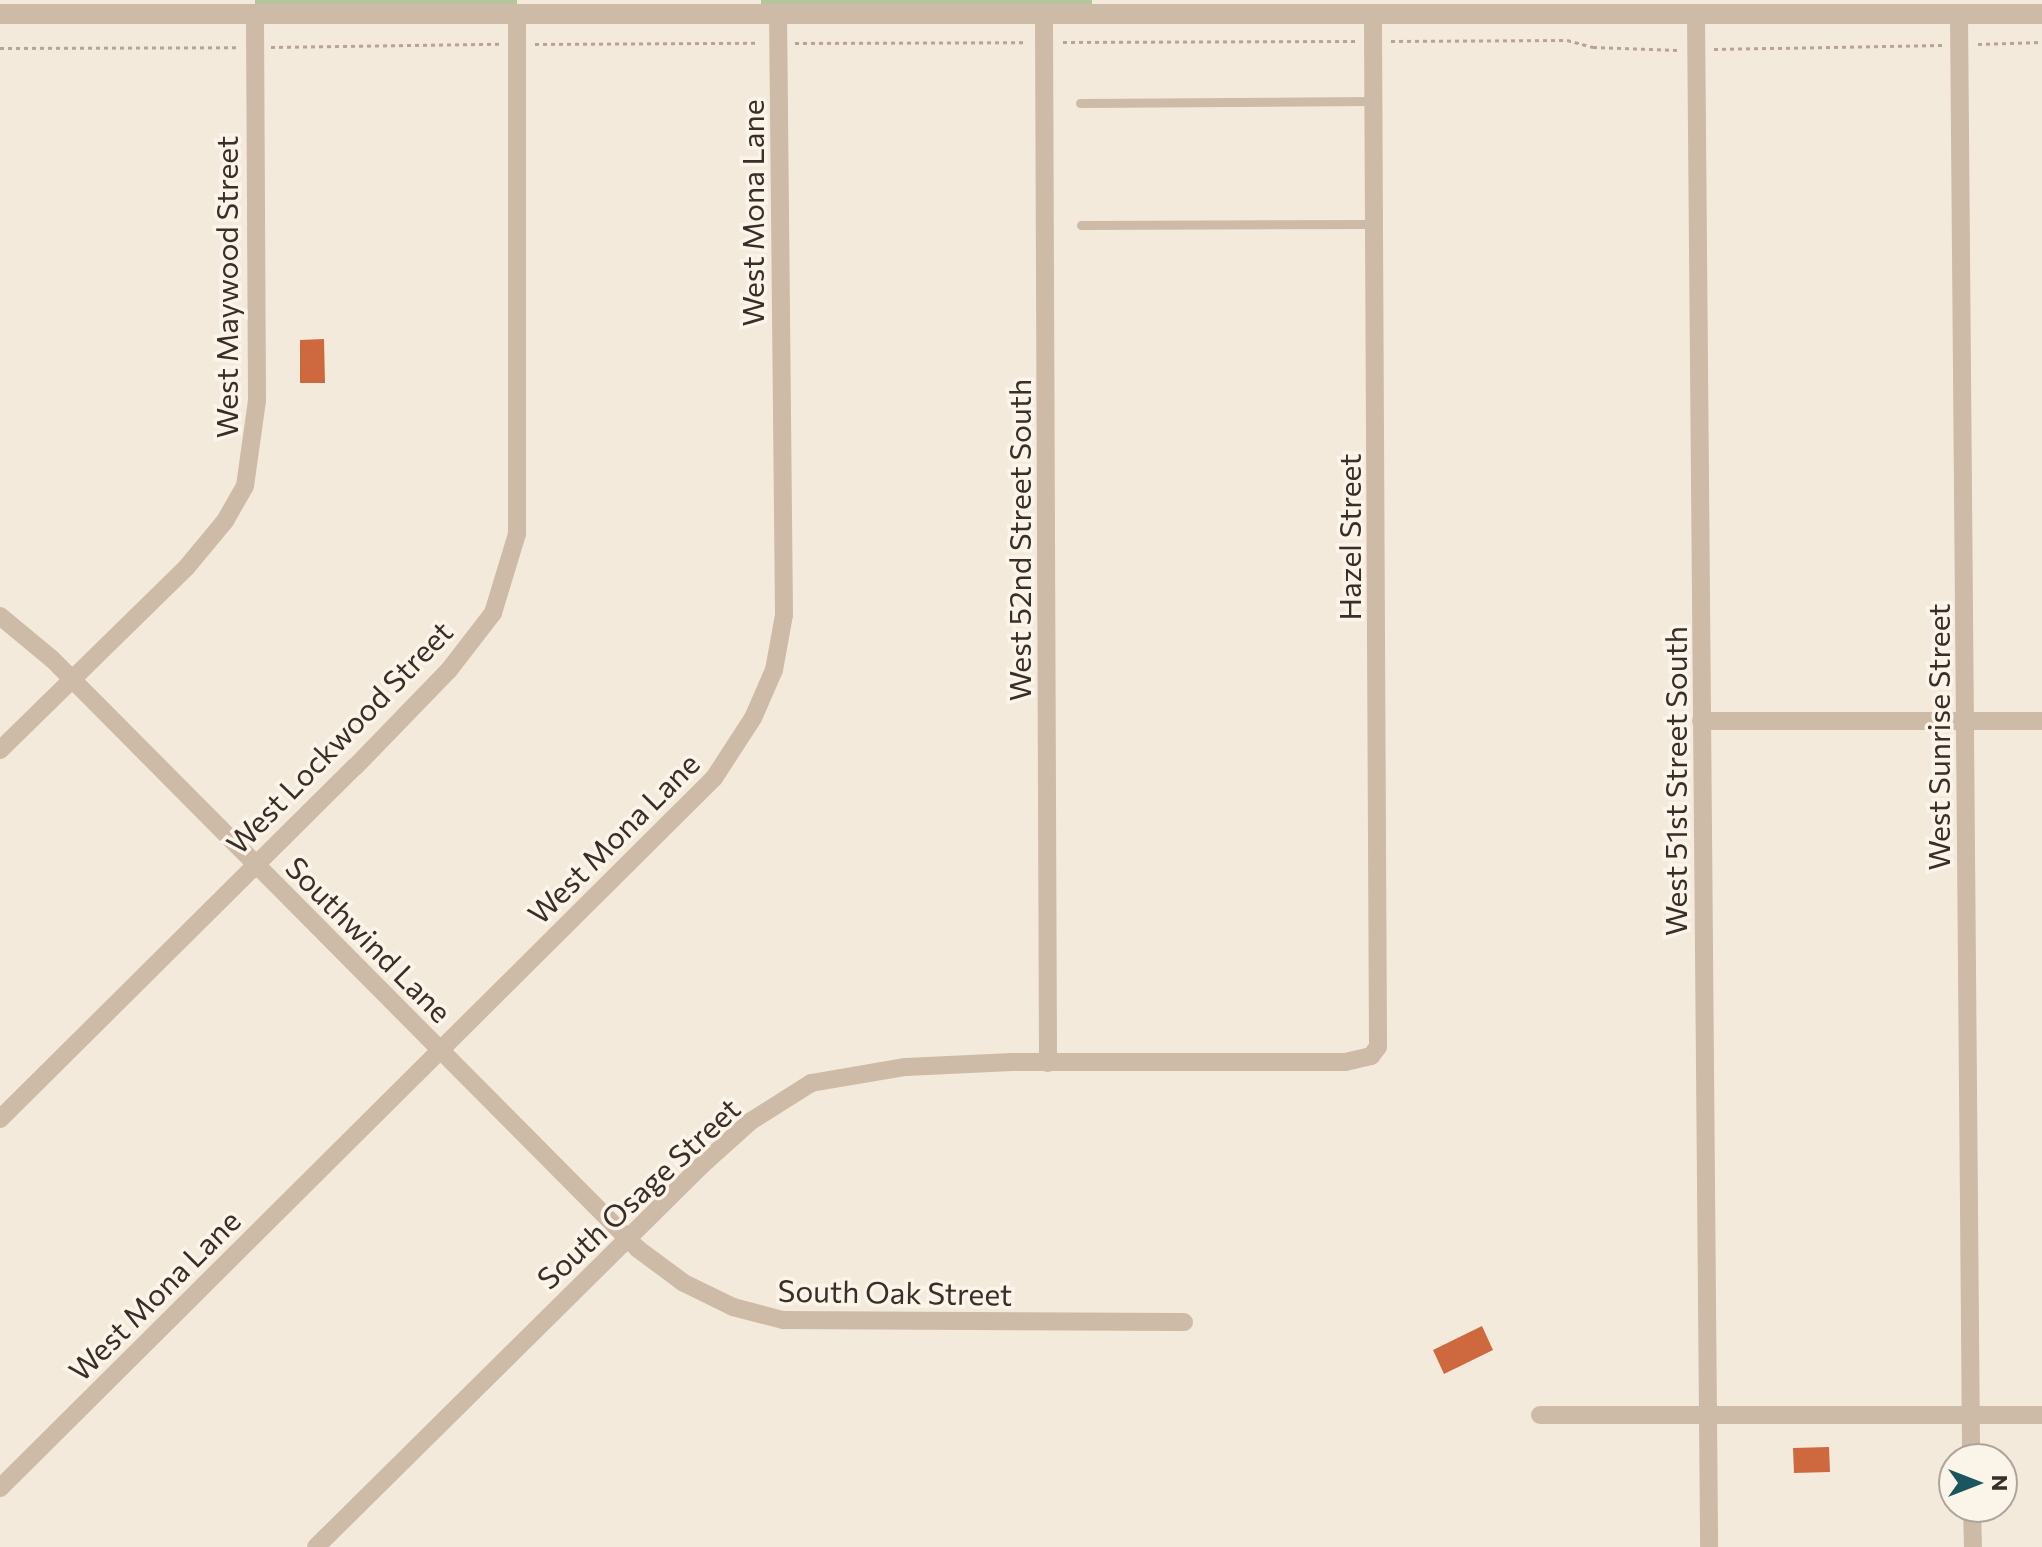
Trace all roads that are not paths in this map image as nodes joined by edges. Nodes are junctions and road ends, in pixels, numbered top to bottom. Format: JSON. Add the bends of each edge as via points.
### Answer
{"nodes":[{"id":1,"x":130,"y":7,"type":"edge"},
{"id":2,"x":1092,"y":8,"type":"edge"},
{"id":3,"x":1408,"y":8,"type":"edge"},
{"id":4,"x":0,"y":14,"type":"edge"},
{"id":5,"x":255,"y":14,"type":"junction"},
{"id":6,"x":1696,"y":14,"type":"junction"},
{"id":7,"x":1959,"y":14,"type":"junction"},
{"id":8,"x":2042,"y":14,"type":"edge"},
{"id":9,"x":517,"y":15,"type":"junction"},
{"id":10,"x":1373,"y":15,"type":"junction"},
{"id":11,"x":778,"y":16,"type":"junction"},
{"id":12,"x":1044,"y":17,"type":"junction"},
{"id":13,"x":1372,"y":101,"type":"junction"},
{"id":14,"x":1080,"y":103,"type":"dead end"},
{"id":15,"x":1375,"y":224,"type":"junction"},
{"id":16,"x":1081,"y":225,"type":"dead end"},
{"id":17,"x":0,"y":616,"type":"edge"},
{"id":18,"x":71,"y":678,"type":"junction"},
{"id":19,"x":1966,"y":720,"type":"junction"},
{"id":20,"x":1702,"y":721,"type":"junction"},
{"id":21,"x":2042,"y":721,"type":"edge"},
{"id":22,"x":0,"y":750,"type":"edge"},
{"id":23,"x":256,"y":864,"type":"junction"},
{"id":24,"x":441,"y":1051,"type":"junction"},
{"id":25,"x":1371,"y":1056,"type":"joint"},
{"id":26,"x":1048,"y":1063,"type":"junction"},
{"id":27,"x":0,"y":1119,"type":"edge"},
{"id":28,"x":628,"y":1239,"type":"junction"},
{"id":29,"x":1184,"y":1322,"type":"dead end"},
{"id":30,"x":1540,"y":1415,"type":"dead end"},
{"id":31,"x":1971,"y":1415,"type":"junction"},
{"id":32,"x":2042,"y":1415,"type":"edge"},
{"id":33,"x":1708,"y":1418,"type":"junction"},
{"id":34,"x":1971,"y":1443,"type":"edge"},
{"id":35,"x":0,"y":1488,"type":"edge"},
{"id":36,"x":1972,"y":1523,"type":"edge"},
{"id":37,"x":316,"y":1547,"type":"edge"},
{"id":38,"x":1709,"y":1547,"type":"edge"},
{"id":39,"x":1973,"y":1547,"type":"edge"}],
"edges":[{"from":1,"to":4,"type":"street"},
{"from":1,"to":5,"type":"street"},
{"from":2,"to":10,"type":"street"},
{"from":2,"to":12,"type":"street"},
{"from":3,"to":6,"type":"street"},
{"from":3,"to":10,"type":"street"},
{"from":5,"to":9,"type":"street"},
{"from":5,"to":18,"type":"street","name":"West Maywood Street","via":[[257,401],[245,486],[193,560]]},
{"from":6,"to":7,"type":"street"},
{"from":6,"to":20,"type":"street","name":"West 51st Street South"},
{"from":7,"to":8,"type":"street"},
{"from":7,"to":19,"type":"street","name":"West Sunrise Street"},
{"from":9,"to":11,"type":"street"},
{"from":9,"to":23,"type":"street","name":"West Lockwood Street","via":[[518,509],[507,579],[493,613],[449,670]]},
{"from":10,"to":13,"type":"street","name":"Hazel Street"},
{"from":11,"to":12,"type":"street"},
{"from":11,"to":24,"type":"street","name":"West Mona Lane","via":[[785,594],[774,670],[724,765]]},
{"from":12,"to":26,"type":"street","name":"West 52nd Street South"},
{"from":13,"to":14,"type":"lane"},
{"from":13,"to":15,"type":"street","name":"Hazel Street"},
{"from":15,"to":16,"type":"lane"},
{"from":15,"to":25,"type":"street","name":"Hazel Street","via":[[1381,1033]]},
{"from":17,"to":18,"type":"street","name":"Southwind Lane"},
{"from":18,"to":22,"type":"street","name":"West Maywood Street"},
{"from":18,"to":23,"type":"street","name":"Southwind Lane"},
{"from":19,"to":20,"type":"street"},
{"from":19,"to":21,"type":"street"},
{"from":19,"to":31,"type":"street","name":"West Sunrise Street"},
{"from":20,"to":33,"type":"street","name":"West 51st Street South"},
{"from":23,"to":24,"type":"street","name":"Southwind Lane"},
{"from":23,"to":27,"type":"street","name":"West Lockwood Street"},
{"from":24,"to":28,"type":"street","name":"Southwind Lane"},
{"from":24,"to":35,"type":"street","name":"West Mona Lane"},
{"from":25,"to":26,"type":"street","name":"South Osage Street","via":[[1287,1064]]},
{"from":26,"to":28,"type":"street","name":"South Osage Street","via":[[906,1067],[811,1083],[751,1121]]},
{"from":28,"to":29,"type":"street","name":"South Oak Street","via":[[684,1283],[733,1307],[783,1320]]},
{"from":28,"to":37,"type":"street","name":"South Osage Street"},
{"from":30,"to":33,"type":"street"},
{"from":31,"to":32,"type":"street"},
{"from":31,"to":33,"type":"street"},
{"from":31,"to":34,"type":"street","name":"West Sunrise Street"},
{"from":33,"to":38,"type":"street","name":"West 51st Street South"},
{"from":36,"to":39,"type":"street"}]}
